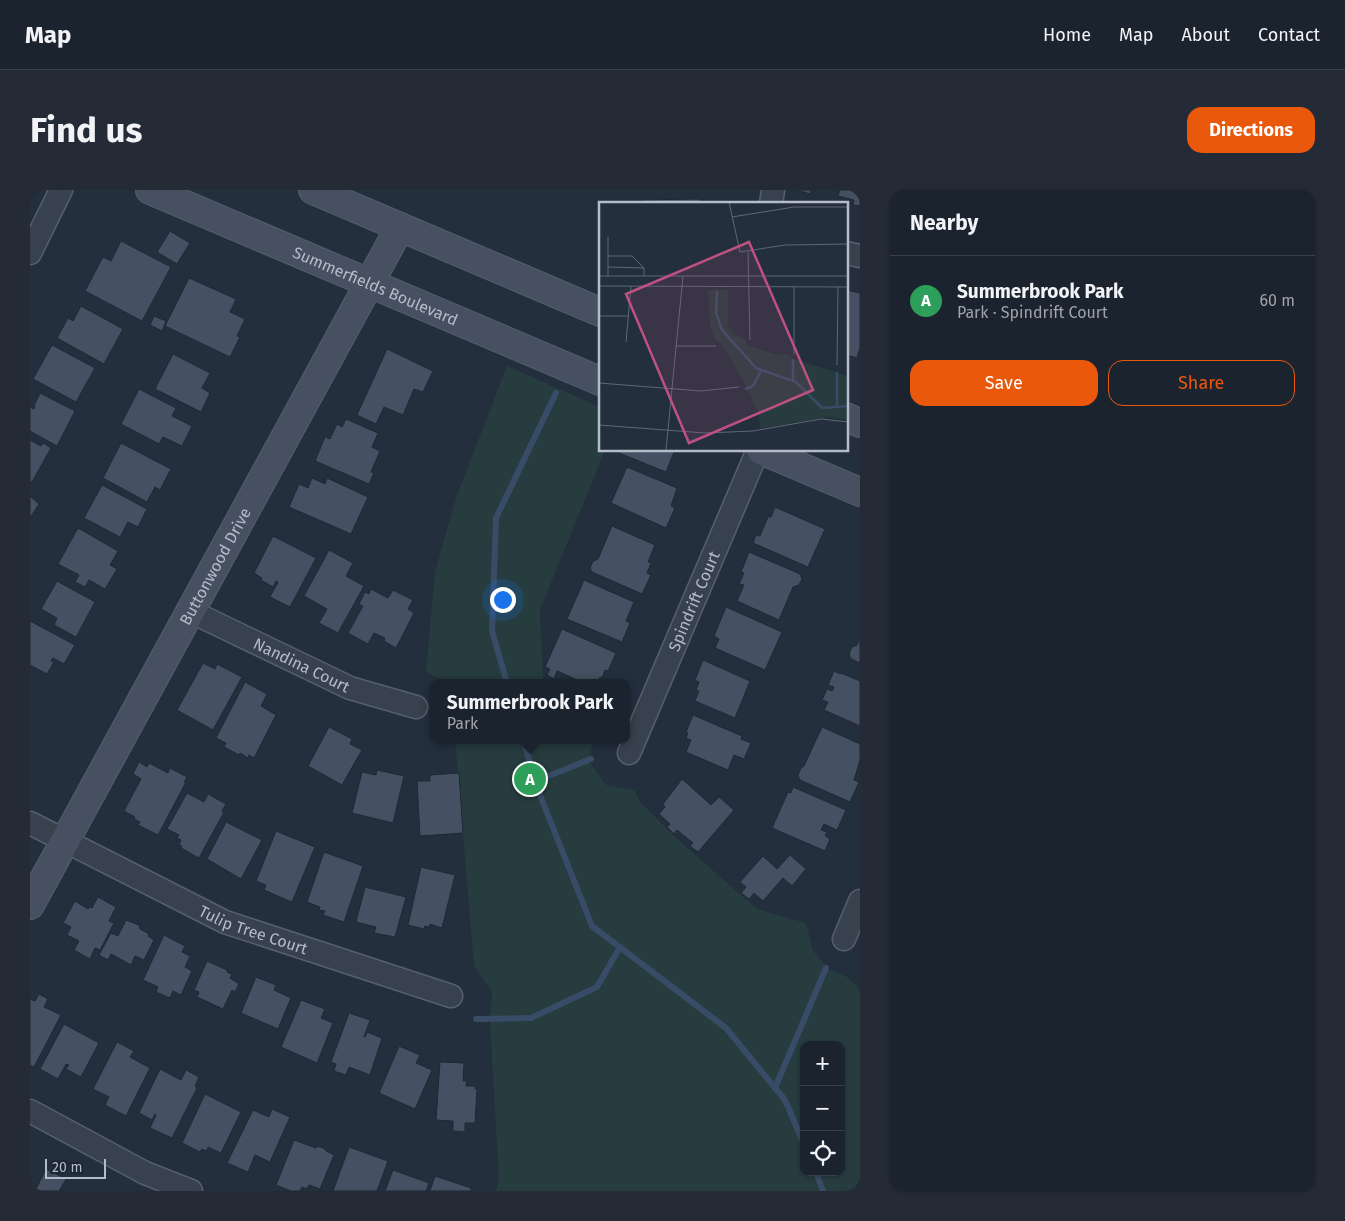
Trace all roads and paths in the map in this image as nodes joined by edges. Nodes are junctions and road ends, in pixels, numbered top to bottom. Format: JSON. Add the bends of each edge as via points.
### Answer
{"nodes":[{"id":1,"x":61,"y":190,"type":"edge"},
{"id":2,"x":150,"y":190,"type":"edge"},
{"id":3,"x":313,"y":190,"type":"edge"},
{"id":4,"x":400,"y":227,"type":"junction"},
{"id":5,"x":30,"y":254,"type":"edge"},
{"id":6,"x":369,"y":283,"type":"junction"},
{"id":7,"x":599,"y":312,"type":"edge"},
{"id":8,"x":599,"y":381,"type":"edge"},
{"id":9,"x":848,"y":418,"type":"edge"},
{"id":10,"x":860,"y":423,"type":"edge"},
{"id":11,"x":759,"y":451,"type":"edge"},
{"id":12,"x":761,"y":451,"type":"edge"},
{"id":13,"x":860,"y":492,"type":"edge"},
{"id":14,"x":190,"y":611,"type":"junction"},
{"id":15,"x":416,"y":707,"type":"dead end"},
{"id":16,"x":629,"y":753,"type":"dead end"},
{"id":17,"x":30,"y":822,"type":"edge"},
{"id":18,"x":65,"y":842,"type":"junction"},
{"id":19,"x":860,"y":901,"type":"edge"},
{"id":20,"x":30,"y":906,"type":"edge"},
{"id":21,"x":844,"y":940,"type":"dead end"},
{"id":22,"x":451,"y":996,"type":"dead end"},
{"id":23,"x":30,"y":1111,"type":"edge"},
{"id":24,"x":191,"y":1191,"type":"edge"}],
"edges":[{"from":1,"to":5,"type":"street"},
{"from":2,"to":6,"type":"street","name":"Summerfields Boulevard"},
{"from":3,"to":4,"type":"street"},
{"from":4,"to":6,"type":"street","name":"Buttonwood Drive"},
{"from":4,"to":7,"type":"street"},
{"from":6,"to":8,"type":"street","name":"Summerfields Boulevard"},
{"from":6,"to":14,"type":"street","name":"Buttonwood Drive"},
{"from":9,"to":10,"type":"street"},
{"from":11,"to":16,"type":"street","name":"Spindrift Court"},
{"from":12,"to":13,"type":"street"},
{"from":14,"to":15,"type":"street","name":"Nandina Court","via":[[350,688]]},
{"from":14,"to":18,"type":"street","name":"Buttonwood Drive"},
{"from":17,"to":18,"type":"street","name":"Tulip Tree Court"},
{"from":18,"to":20,"type":"street","name":"Buttonwood Drive"},
{"from":18,"to":22,"type":"street","name":"Tulip Tree Court","via":[[225,922]]},
{"from":19,"to":21,"type":"street"},
{"from":23,"to":24,"type":"street","via":[[145,1173]]}]}
